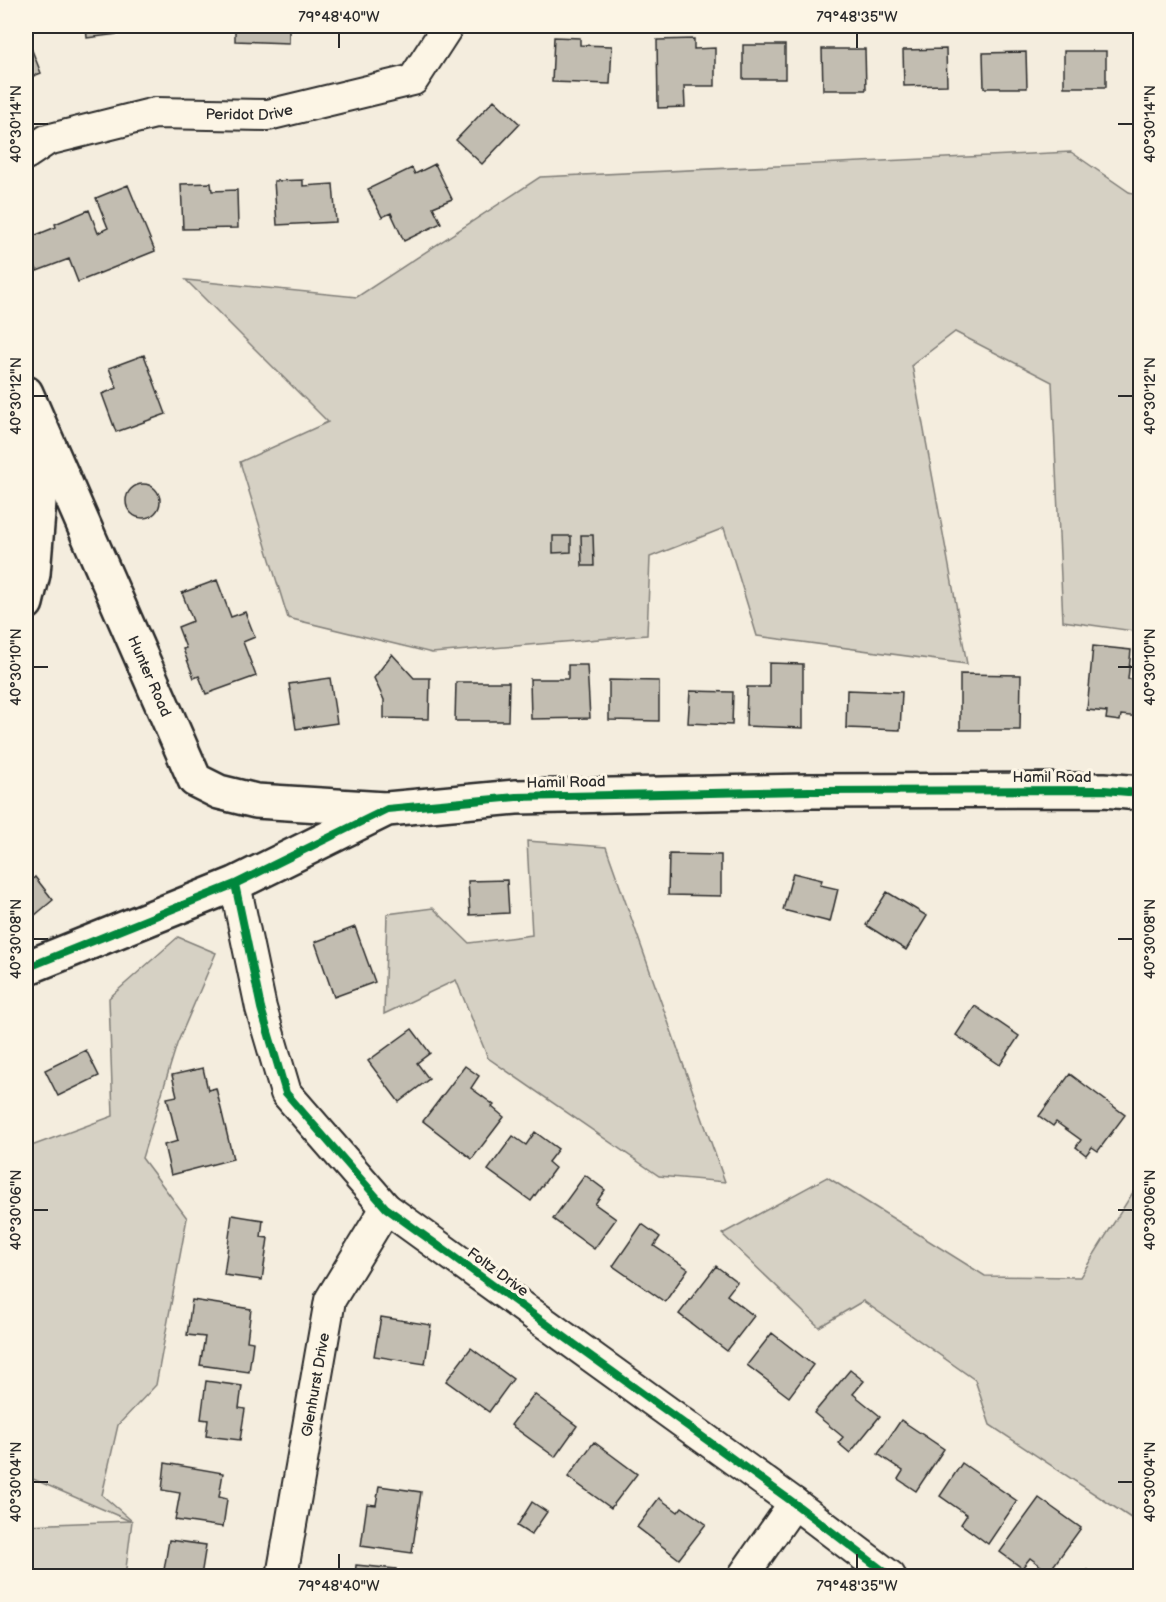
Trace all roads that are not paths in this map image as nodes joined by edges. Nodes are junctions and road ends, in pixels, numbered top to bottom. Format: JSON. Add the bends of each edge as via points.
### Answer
{"nodes":[{"id":1,"x":448,"y":26,"type":"edge"},
{"id":2,"x":26,"y":154,"type":"edge"},
{"id":3,"x":26,"y":393,"type":"edge"},
{"id":4,"x":44,"y":438,"type":"junction"},
{"id":5,"x":26,"y":603,"type":"edge"},
{"id":6,"x":1140,"y":793,"type":"edge"},
{"id":7,"x":387,"y":809,"type":"junction"},
{"id":8,"x":235,"y":884,"type":"junction"},
{"id":9,"x":26,"y":968,"type":"edge"},
{"id":10,"x":386,"y":1208,"type":"junction"},
{"id":11,"x":794,"y":1503,"type":"junction"},
{"id":12,"x":282,"y":1576,"type":"edge"},
{"id":13,"x":743,"y":1576,"type":"edge"},
{"id":14,"x":890,"y":1576,"type":"edge"}],
"edges":[{"from":1,"to":2,"type":"street","name":"Peridot Drive","via":[[413,80],[268,116],[155,112],[47,140]]},
{"from":3,"to":4,"type":"street","name":"Hunter Road"},
{"from":4,"to":5,"type":"street","via":[[33,574]]},
{"from":4,"to":7,"type":"street","name":"Hunter Road","via":[[195,780],[219,792],[256,801]]},
{"from":6,"to":7,"type":"street","name":"Hamil Road","via":[[808,791],[527,796]]},
{"from":7,"to":8,"type":"street","name":"Hamil Road"},
{"from":8,"to":9,"type":"street","name":"Hamil Road"},
{"from":8,"to":10,"type":"street","name":"Foltz Drive","via":[[261,1008],[285,1093]]},
{"from":10,"to":11,"type":"street","name":"Foltz Drive"},
{"from":10,"to":12,"type":"street","name":"Glenhurst Drive","via":[[330,1300]]},
{"from":11,"to":13,"type":"street"},
{"from":11,"to":14,"type":"street","name":"Foltz Drive"}]}
